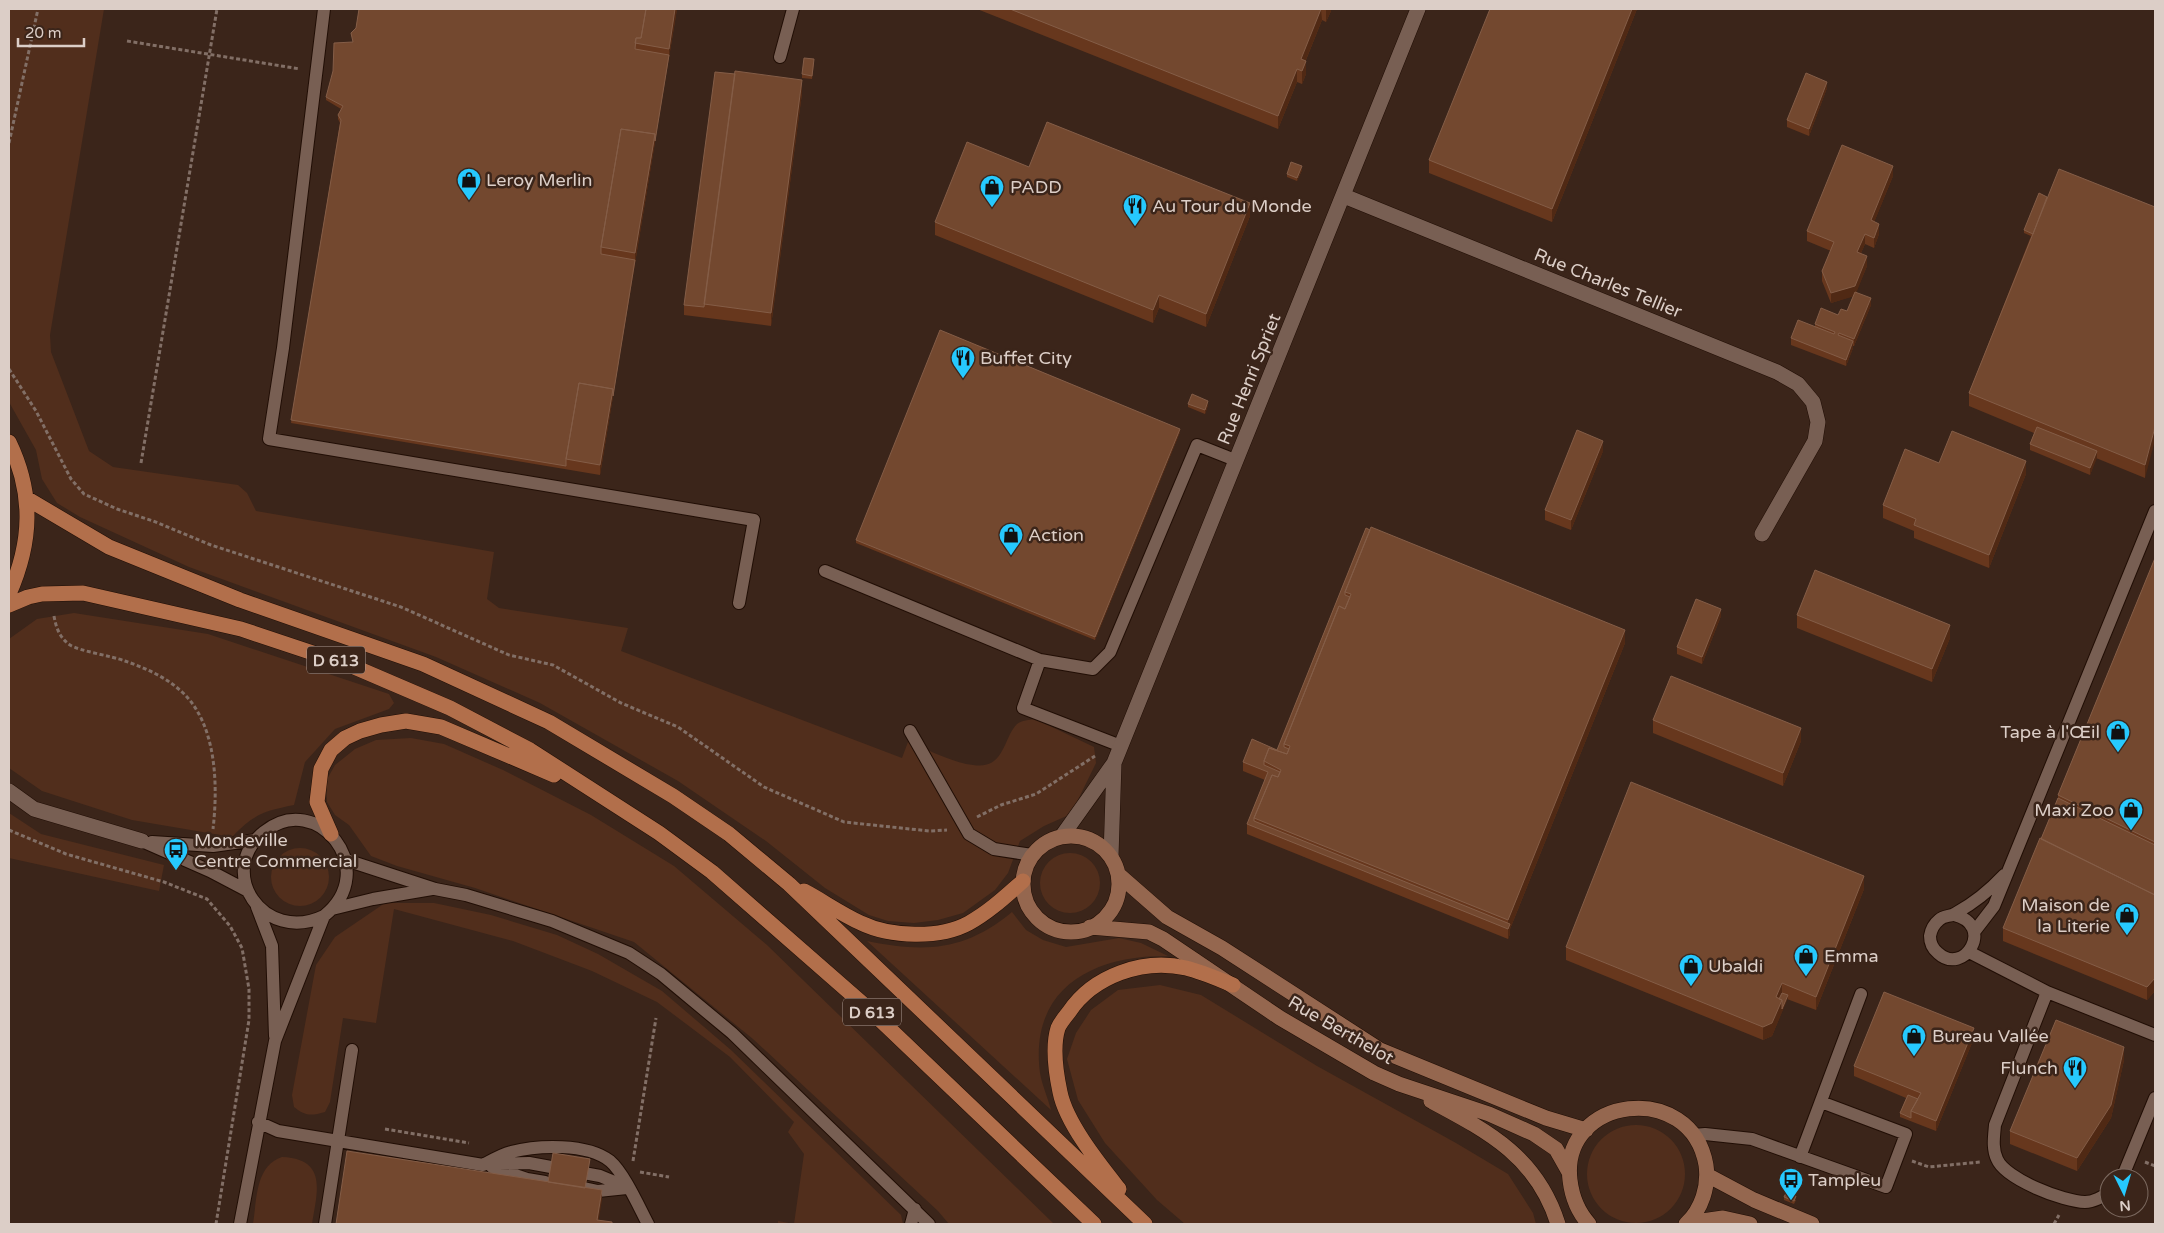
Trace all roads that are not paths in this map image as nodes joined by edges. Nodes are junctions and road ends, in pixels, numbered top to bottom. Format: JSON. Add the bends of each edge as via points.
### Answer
{"nodes":[{"id":1,"x":324,"y":9,"type":"edge"},
{"id":2,"x":793,"y":9,"type":"edge"},
{"id":3,"x":1418,"y":9,"type":"edge"},
{"id":4,"x":780,"y":57,"type":"dead end"},
{"id":5,"x":1344,"y":196,"type":"junction"},
{"id":6,"x":9,"y":442,"type":"edge"},
{"id":7,"x":1236,"y":460,"type":"junction"},
{"id":8,"x":26,"y":498,"type":"junction"},
{"id":9,"x":2155,"y":511,"type":"edge"},
{"id":10,"x":1762,"y":534,"type":"dead end"},
{"id":11,"x":824,"y":571,"type":"dead end"},
{"id":12,"x":9,"y":594,"type":"edge"},
{"id":13,"x":739,"y":603,"type":"dead end"},
{"id":14,"x":9,"y":605,"type":"edge"},
{"id":15,"x":1040,"y":660,"type":"junction"},
{"id":16,"x":910,"y":731,"type":"dead end"},
{"id":17,"x":1121,"y":746,"type":"junction"},
{"id":18,"x":1114,"y":763,"type":"junction"},
{"id":19,"x":9,"y":791,"type":"edge"},
{"id":20,"x":634,"y":818,"type":"junction"},
{"id":21,"x":331,"y":834,"type":"junction"},
{"id":22,"x":1062,"y":836,"type":"junction"},
{"id":23,"x":256,"y":840,"type":"junction"},
{"id":24,"x":142,"y":841,"type":"junction"},
{"id":25,"x":1032,"y":855,"type":"junction"},
{"id":26,"x":1111,"y":856,"type":"junction"},
{"id":27,"x":346,"y":860,"type":"junction"},
{"id":28,"x":2007,"y":872,"type":"junction"},
{"id":29,"x":1119,"y":875,"type":"junction"},
{"id":30,"x":1023,"y":881,"type":"junction"},
{"id":31,"x":789,"y":884,"type":"junction"},
{"id":32,"x":435,"y":889,"type":"junction"},
{"id":33,"x":248,"y":891,"type":"junction"},
{"id":34,"x":256,"y":904,"type":"junction"},
{"id":35,"x":328,"y":912,"type":"junction"},
{"id":36,"x":1954,"y":915,"type":"junction"},
{"id":37,"x":1090,"y":927,"type":"junction"},
{"id":38,"x":1974,"y":932,"type":"junction"},
{"id":39,"x":1969,"y":952,"type":"junction"},
{"id":40,"x":1233,"y":985,"type":"junction"},
{"id":41,"x":2047,"y":992,"type":"junction"},
{"id":42,"x":1861,"y":994,"type":"dead end"},
{"id":43,"x":2155,"y":1036,"type":"edge"},
{"id":44,"x":275,"y":1041,"type":"junction"},
{"id":45,"x":352,"y":1050,"type":"dead end"},
{"id":46,"x":1399,"y":1084,"type":"junction"},
{"id":47,"x":2155,"y":1098,"type":"edge"},
{"id":48,"x":1821,"y":1102,"type":"junction"},
{"id":49,"x":258,"y":1122,"type":"junction"},
{"id":50,"x":1586,"y":1130,"type":"junction"},
{"id":51,"x":1694,"y":1135,"type":"junction"},
{"id":52,"x":338,"y":1141,"type":"junction"},
{"id":53,"x":1800,"y":1157,"type":"junction"},
{"id":54,"x":483,"y":1165,"type":"junction"},
{"id":55,"x":2126,"y":1168,"type":"edge"},
{"id":56,"x":1569,"y":1172,"type":"junction"},
{"id":57,"x":1707,"y":1175,"type":"junction"},
{"id":58,"x":629,"y":1188,"type":"junction"},
{"id":59,"x":2099,"y":1198,"type":"edge"},
{"id":60,"x":915,"y":1209,"type":"junction"},
{"id":61,"x":1581,"y":1218,"type":"edge"},
{"id":62,"x":1687,"y":1223,"type":"edge"},
{"id":63,"x":240,"y":1224,"type":"edge"},
{"id":64,"x":325,"y":1224,"type":"edge"},
{"id":65,"x":648,"y":1224,"type":"edge"},
{"id":66,"x":912,"y":1224,"type":"edge"},
{"id":67,"x":922,"y":1224,"type":"edge"},
{"id":68,"x":929,"y":1224,"type":"edge"},
{"id":69,"x":1094,"y":1224,"type":"edge"},
{"id":70,"x":1146,"y":1224,"type":"edge"},
{"id":71,"x":1558,"y":1224,"type":"edge"},
{"id":72,"x":1589,"y":1224,"type":"edge"},
{"id":73,"x":1750,"y":1224,"type":"edge"},
{"id":74,"x":1812,"y":1224,"type":"edge"}],
"edges":[{"from":1,"to":13,"type":"lane","via":[[269,440],[754,520]]},
{"from":2,"to":4,"type":"lane"},
{"from":3,"to":5,"type":"street","name":"Rue Henri Spriet"},
{"from":5,"to":7,"type":"street","name":"Rue Henri Spriet"},
{"from":5,"to":10,"type":"street","name":"Rue Charles Tellier","via":[[1777,372],[1798,384],[1813,402],[1818,422],[1815,441]]},
{"from":6,"to":8,"type":"main road","via":[[23,477]]},
{"from":7,"to":15,"type":"lane","via":[[1197,445],[1110,652],[1093,670]]},
{"from":7,"to":17,"type":"street","name":"Rue Henri Spriet"},
{"from":8,"to":12,"type":"main road","via":[[25,545]]},
{"from":8,"to":31,"type":"main road","number":"D 613","via":[[117,550],[240,600],[423,664],[548,722],[673,796],[729,834]]},
{"from":9,"to":28,"type":"lane"},
{"from":11,"to":15,"type":"lane"},
{"from":14,"to":20,"type":"main road","number":"D 613","via":[[28,596],[83,593],[241,628],[352,666],[450,708],[530,750]]},
{"from":15,"to":17,"type":"lane","via":[[1023,708]]},
{"from":16,"to":25,"type":"lane","via":[[969,834],[994,849]]},
{"from":17,"to":18,"type":"street","name":"Rue Henri Spriet"},
{"from":18,"to":22,"type":"street"},
{"from":18,"to":26,"type":"street"},
{"from":19,"to":24,"type":"street","via":[[34,809]]},
{"from":20,"to":21,"type":"main road","via":[[542,769],[441,727],[406,721],[360,731],[331,750],[321,769],[317,802]]},
{"from":20,"to":69,"type":"main road","number":"D 613","via":[[712,872],[872,1012]]},
{"from":21,"to":23,"type":"lane","via":[[314,824],[293,821],[272,827]]},
{"from":21,"to":27,"type":"lane"},
{"from":22,"to":25,"type":"street","via":[[1050,840]]},
{"from":22,"to":26,"type":"street","via":[[1089,839]]},
{"from":23,"to":24,"type":"lane","via":[[213,846]]},
{"from":23,"to":33,"type":"lane","via":[[245,865]]},
{"from":24,"to":33,"type":"lane"},
{"from":25,"to":30,"type":"street"},
{"from":26,"to":29,"type":"street"},
{"from":27,"to":32,"type":"lane"},
{"from":27,"to":35,"type":"lane","via":[[344,892]]},
{"from":28,"to":36,"type":"lane","via":[[1990,890]]},
{"from":28,"to":38,"type":"lane","via":[[1994,906]]},
{"from":29,"to":37,"type":"street","via":[[1119,888],[1110,912]]},
{"from":29,"to":50,"type":"street","name":"Rue Berthelot","via":[[1168,917],[1380,1050],[1546,1118]]},
{"from":30,"to":31,"type":"main road","via":[[967,924],[919,934],[892,934],[861,923]]},
{"from":30,"to":37,"type":"street","via":[[1028,904],[1044,923],[1066,931]]},
{"from":31,"to":70,"type":"main road","number":"D 613"},
{"from":32,"to":35,"type":"lane","via":[[373,899]]},
{"from":32,"to":60,"type":"lane","via":[[484,900],[569,927],[629,953],[661,974],[732,1033]]},
{"from":33,"to":34,"type":"lane"},
{"from":34,"to":35,"type":"lane","via":[[283,922],[304,923]]},
{"from":34,"to":44,"type":"lane","via":[[272,946]]},
{"from":35,"to":44,"type":"lane"},
{"from":36,"to":38,"type":"lane","via":[[1967,920]]},
{"from":36,"to":39,"type":"lane","via":[[1934,924],[1930,938],[1932,946],[1949,959]]},
{"from":37,"to":40,"type":"street","name":"Rue Berthelot","via":[[1149,932]]},
{"from":38,"to":39,"type":"lane"},
{"from":39,"to":41,"type":"lane"},
{"from":40,"to":46,"type":"street","name":"Rue Berthelot","via":[[1280,1018],[1352,1061]]},
{"from":40,"to":70,"type":"main road","via":[[1186,968],[1150,966],[1124,971],[1101,981],[1076,1002],[1058,1028],[1055,1052],[1060,1094],[1076,1129]]},
{"from":41,"to":43,"type":"lane"},
{"from":41,"to":59,"type":"lane","via":[[1995,1125],[1993,1144],[1997,1161],[2010,1175],[2065,1199],[2086,1202]]},
{"from":42,"to":48,"type":"lane"},
{"from":44,"to":49,"type":"lane"},
{"from":45,"to":52,"type":"lane"},
{"from":46,"to":56,"type":"street","name":"Rue Berthelot","via":[[1489,1114],[1534,1134],[1556,1149]]},
{"from":46,"to":71,"type":"street","via":[[1485,1130],[1516,1154],[1531,1169]]},
{"from":47,"to":55,"type":"lane"},
{"from":48,"to":53,"type":"lane"},
{"from":48,"to":53,"type":"lane","via":[[1906,1134],[1898,1156],[1886,1187]]},
{"from":49,"to":52,"type":"lane","via":[[278,1131]]},
{"from":49,"to":63,"type":"lane"},
{"from":50,"to":51,"type":"street","via":[[1616,1110],[1634,1106],[1657,1109],[1678,1118]]},
{"from":50,"to":56,"type":"street","via":[[1574,1150]]},
{"from":51,"to":53,"type":"lane","via":[[1752,1139]]},
{"from":51,"to":57,"type":"street","via":[[1704,1154]]},
{"from":52,"to":54,"type":"lane"},
{"from":52,"to":64,"type":"lane"},
{"from":54,"to":58,"type":"lane"},
{"from":54,"to":58,"type":"lane","via":[[527,1179],[598,1191]]},
{"from":54,"to":58,"type":"lane","via":[[510,1152],[541,1147],[569,1148],[610,1162]]},
{"from":56,"to":61,"type":"street","via":[[1571,1193]]},
{"from":57,"to":62,"type":"street","via":[[1702,1200]]},
{"from":57,"to":74,"type":"street","via":[[1754,1200]]},
{"from":58,"to":65,"type":"lane"},
{"from":60,"to":66,"type":"lane"},
{"from":60,"to":67,"type":"lane"},
{"from":60,"to":68,"type":"lane"},
{"from":61,"to":72,"type":"street"},
{"from":62,"to":73,"type":"street","via":[[1723,1218]]}]}
